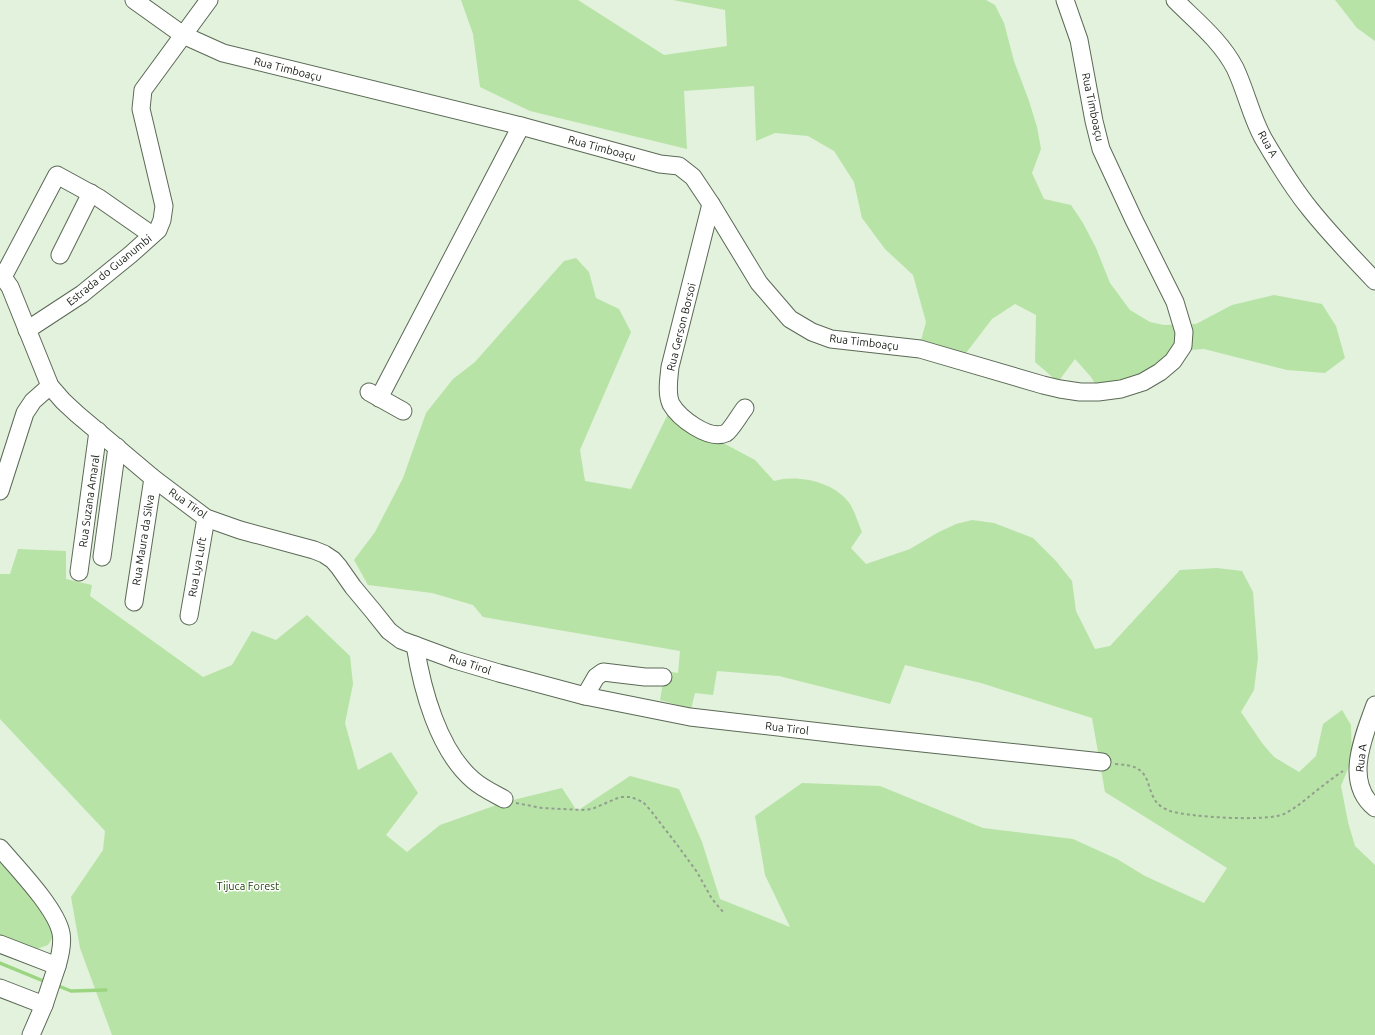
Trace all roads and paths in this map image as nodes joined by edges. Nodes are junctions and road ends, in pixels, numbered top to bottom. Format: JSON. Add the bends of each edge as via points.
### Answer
{"nodes":[{"id":1,"x":134,"y":0,"type":"edge"},
{"id":2,"x":209,"y":0,"type":"edge"},
{"id":3,"x":1065,"y":0,"type":"edge"},
{"id":4,"x":1175,"y":0,"type":"edge"},
{"id":5,"x":184,"y":35,"type":"junction"},
{"id":6,"x":521,"y":126,"type":"junction"},
{"id":7,"x":91,"y":193,"type":"junction"},
{"id":8,"x":711,"y":204,"type":"junction"},
{"id":9,"x":152,"y":235,"type":"junction"},
{"id":10,"x":60,"y":255,"type":"dead end"},
{"id":11,"x":2,"y":275,"type":"edge"},
{"id":12,"x":1375,"y":281,"type":"edge"},
{"id":13,"x":27,"y":330,"type":"junction"},
{"id":14,"x":50,"y":386,"type":"junction"},
{"id":15,"x":745,"y":408,"type":"dead end"},
{"id":16,"x":403,"y":411,"type":"dead end"},
{"id":17,"x":98,"y":431,"type":"junction"},
{"id":18,"x":117,"y":447,"type":"junction"},
{"id":19,"x":153,"y":478,"type":"junction"},
{"id":20,"x":0,"y":491,"type":"edge"},
{"id":21,"x":206,"y":518,"type":"junction"},
{"id":22,"x":102,"y":557,"type":"dead end"},
{"id":23,"x":80,"y":572,"type":"dead end"},
{"id":24,"x":134,"y":602,"type":"dead end"},
{"id":25,"x":188,"y":616,"type":"dead end"},
{"id":26,"x":415,"y":645,"type":"junction"},
{"id":27,"x":663,"y":677,"type":"dead end"},
{"id":28,"x":585,"y":696,"type":"junction"},
{"id":29,"x":1375,"y":705,"type":"edge"},
{"id":30,"x":1102,"y":762,"type":"joint"},
{"id":31,"x":1359,"y":762,"type":"junction"},
{"id":32,"x":504,"y":799,"type":"joint"},
{"id":33,"x":1375,"y":808,"type":"edge"},
{"id":34,"x":0,"y":848,"type":"edge"},
{"id":35,"x":724,"y":913,"type":"dead end"},
{"id":36,"x":0,"y":944,"type":"edge"},
{"id":37,"x":56,"y":971,"type":"junction"},
{"id":38,"x":0,"y":988,"type":"edge"},
{"id":39,"x":45,"y":1002,"type":"junction"},
{"id":40,"x":31,"y":1035,"type":"edge"}],
"edges":[{"from":1,"to":5,"type":"street","name":"Rua Timboaçu"},
{"from":2,"to":5,"type":"street","name":"Estrada do Guanumbi"},
{"from":3,"to":8,"type":"street","name":"Rua Timboaçu","via":[[1079,40],[1101,149],[1174,302],[1184,332],[1183,346],[1173,361],[1143,382],[1121,389],[1098,392],[1067,390],[920,349],[831,339],[812,332],[790,319],[759,283]]},
{"from":4,"to":12,"type":"street","name":"Rua A","via":[[1227,55],[1263,137],[1309,208]]},
{"from":5,"to":6,"type":"street","name":"Rua Timboaçu","via":[[224,53]]},
{"from":5,"to":9,"type":"street","name":"Estrada do Guanumbi","via":[[143,90],[141,109],[164,206],[158,230]]},
{"from":6,"to":8,"type":"street","name":"Rua Timboaçu","via":[[660,164],[679,166],[693,177]]},
{"from":6,"to":16,"type":"street","via":[[374,395]]},
{"from":7,"to":9,"type":"street"},
{"from":7,"to":10,"type":"street"},
{"from":7,"to":11,"type":"street","via":[[57,175]]},
{"from":8,"to":15,"type":"street","name":"Rua Gerson Borsoi","via":[[670,367],[668,392],[671,403],[685,419],[698,429],[709,433],[720,435],[727,432]]},
{"from":9,"to":13,"type":"street","name":"Estrada do Guanumbi","via":[[82,294]]},
{"from":11,"to":13,"type":"street","name":"Rua Tirol","via":[[10,287]]},
{"from":13,"to":14,"type":"street","name":"Rua Tirol"},
{"from":14,"to":17,"type":"street","name":"Rua Tirol","via":[[63,401]]},
{"from":14,"to":20,"type":"street","via":[[33,401],[25,413]]},
{"from":17,"to":18,"type":"street","name":"Rua Tirol"},
{"from":17,"to":23,"type":"street","name":"Rua Suzana Amaral"},
{"from":18,"to":19,"type":"street","name":"Rua Tirol"},
{"from":18,"to":22,"type":"street"},
{"from":19,"to":21,"type":"street","name":"Rua Tirol"},
{"from":19,"to":24,"type":"street","name":"Rua Maura da Silva"},
{"from":21,"to":25,"type":"street","name":"Rua Lya Luft"},
{"from":21,"to":26,"type":"street","name":"Rua Tirol","via":[[324,554],[340,567],[353,587],[390,631],[401,640]]},
{"from":26,"to":28,"type":"street","name":"Rua Tirol","via":[[455,660]]},
{"from":26,"to":32,"type":"street","via":[[429,707],[447,746],[457,763],[472,779]]},
{"from":27,"to":28,"type":"street","via":[[603,672],[596,677]]},
{"from":28,"to":30,"type":"street","name":"Rua Tirol","via":[[690,717]]},
{"from":29,"to":31,"type":"street","name":"Rua A","via":[[1363,739]]},
{"from":30,"to":31,"type":"path","via":[[1131,766],[1142,771],[1156,802],[1168,810],[1204,816],[1255,818],[1283,814]]},
{"from":31,"to":33,"type":"street","name":"Rua A","via":[[1359,784],[1366,799]]},
{"from":32,"to":35,"type":"path","via":[[536,807],[571,810],[592,809],[620,797],[632,797],[643,802],[697,872],[712,899]]},
{"from":34,"to":37,"type":"street","via":[[34,887],[58,921],[62,934]]},
{"from":36,"to":37,"type":"street"},
{"from":37,"to":39,"type":"street"},
{"from":38,"to":39,"type":"street"},
{"from":39,"to":40,"type":"street"}]}
